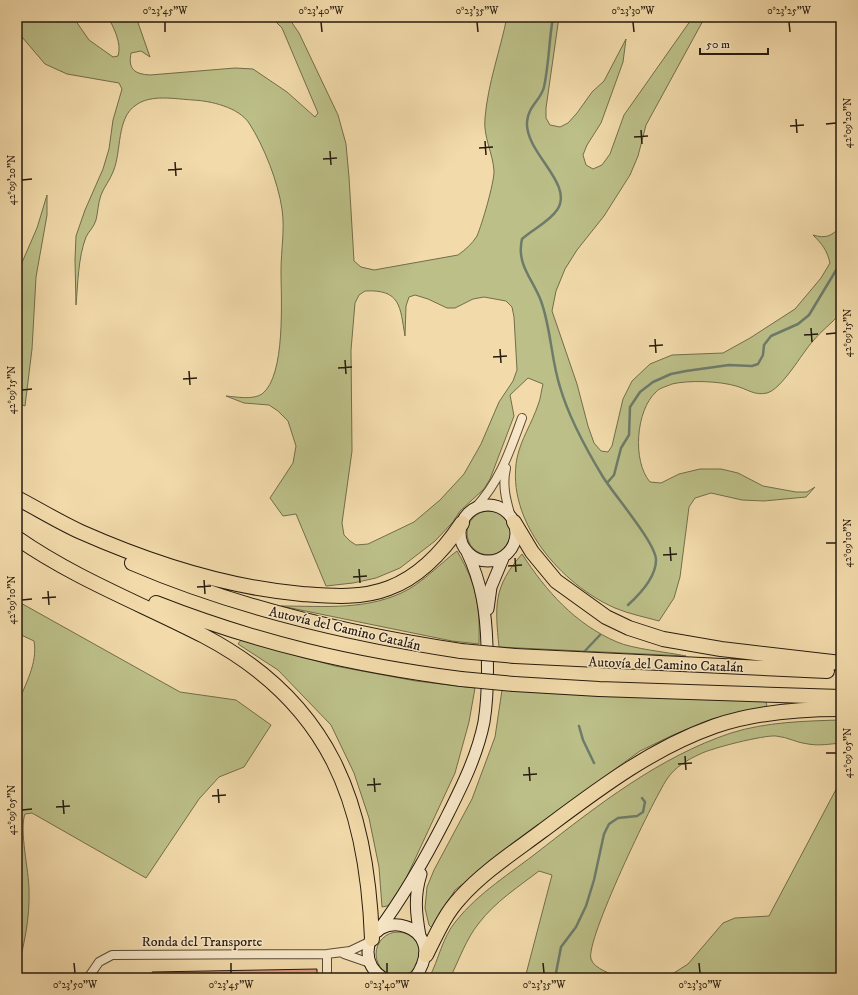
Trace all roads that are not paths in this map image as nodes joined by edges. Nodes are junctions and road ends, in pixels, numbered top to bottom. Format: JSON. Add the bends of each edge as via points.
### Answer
{"nodes":[{"id":1,"x":522,"y":418,"type":"dead end"},
{"id":2,"x":513,"y":442,"type":"junction"},
{"id":3,"x":17,"y":498,"type":"edge"},
{"id":4,"x":475,"y":508,"type":"junction"},
{"id":5,"x":513,"y":519,"type":"junction"},
{"id":6,"x":462,"y":522,"type":"junction"},
{"id":7,"x":17,"y":532,"type":"edge"},
{"id":8,"x":17,"y":538,"type":"edge"},
{"id":9,"x":467,"y":552,"type":"junction"},
{"id":10,"x":504,"y":556,"type":"junction"},
{"id":11,"x":487,"y":623,"type":"junction"},
{"id":12,"x":841,"y":663,"type":"edge"},
{"id":13,"x":841,"y":671,"type":"edge"},
{"id":14,"x":841,"y":697,"type":"edge"},
{"id":15,"x":841,"y":709,"type":"edge"},
{"id":16,"x":427,"y":855,"type":"junction"},
{"id":17,"x":420,"y":936,"type":"junction"},
{"id":18,"x":373,"y":937,"type":"junction"},
{"id":19,"x":339,"y":953,"type":"junction"},
{"id":20,"x":327,"y":954,"type":"junction"},
{"id":21,"x":426,"y":955,"type":"junction"},
{"id":22,"x":373,"y":970,"type":"edge"},
{"id":23,"x":417,"y":974,"type":"edge"},
{"id":24,"x":88,"y":978,"type":"edge"},
{"id":25,"x":327,"y":978,"type":"edge"},
{"id":26,"x":383,"y":978,"type":"edge"},
{"id":27,"x":411,"y":978,"type":"edge"}],
"edges":[{"from":1,"to":2,"type":"street"},
{"from":2,"to":4,"type":"street","via":[[493,487]]},
{"from":2,"to":5,"type":"street","via":[[504,485],[505,499]]},
{"from":3,"to":6,"type":"highway","via":[[80,532],[151,561],[242,585],[322,596],[371,593],[402,583],[436,556]]},
{"from":3,"to":13,"type":"highway","name":"Autovía del Camino Catalán","bridge":true,"via":[[77,536],[176,582],[238,603],[355,633],[460,651],[515,656]]},
{"from":4,"to":5,"type":"main road","via":[[495,505]]},
{"from":4,"to":6,"type":"main road"},
{"from":5,"to":10,"type":"main road","via":[[516,536],[514,544]]},
{"from":5,"to":12,"type":"highway","via":[[532,552],[556,581],[606,617],[629,628],[662,639],[721,649]]},
{"from":6,"to":9,"type":"main road","via":[[460,539]]},
{"from":7,"to":14,"type":"highway","name":"Autovía del Camino Catalán","bridge":true,"via":[[146,599],[224,628],[337,659],[411,672],[514,684]]},
{"from":8,"to":18,"type":"highway","via":[[90,580],[206,637],[253,666],[292,700],[322,740],[344,781],[358,827],[367,876]]},
{"from":9,"to":10,"type":"main road","via":[[485,561]]},
{"from":9,"to":11,"type":"main road","via":[[481,584]]},
{"from":10,"to":11,"type":"main road","via":[[491,587]]},
{"from":11,"to":16,"type":"main road","via":[[487,696],[478,746],[460,790]]},
{"from":15,"to":21,"type":"highway","via":[[789,711],[751,717],[717,725],[654,752],[479,879],[449,912]]},
{"from":16,"to":17,"type":"main road","via":[[416,898]]},
{"from":16,"to":18,"type":"main road","via":[[404,895]]},
{"from":17,"to":18,"type":"main road","via":[[411,928],[400,924],[392,925]]},
{"from":17,"to":21,"type":"main road","via":[[424,942]]},
{"from":18,"to":19,"type":"street","name":"Ronda del Transporte","via":[[355,950]]},
{"from":18,"to":22,"type":"main road","via":[[368,948]]},
{"from":19,"to":20,"type":"street","name":"Ronda del Transporte"},
{"from":19,"to":22,"type":"street","name":"Ronda del Transporte","via":[[356,956]]},
{"from":20,"to":24,"type":"street","name":"Ronda del Transporte","via":[[112,955],[99,962]]},
{"from":20,"to":25,"type":"street"},
{"from":21,"to":23,"type":"main road"},
{"from":22,"to":26,"type":"main road"},
{"from":23,"to":27,"type":"main road"}]}
